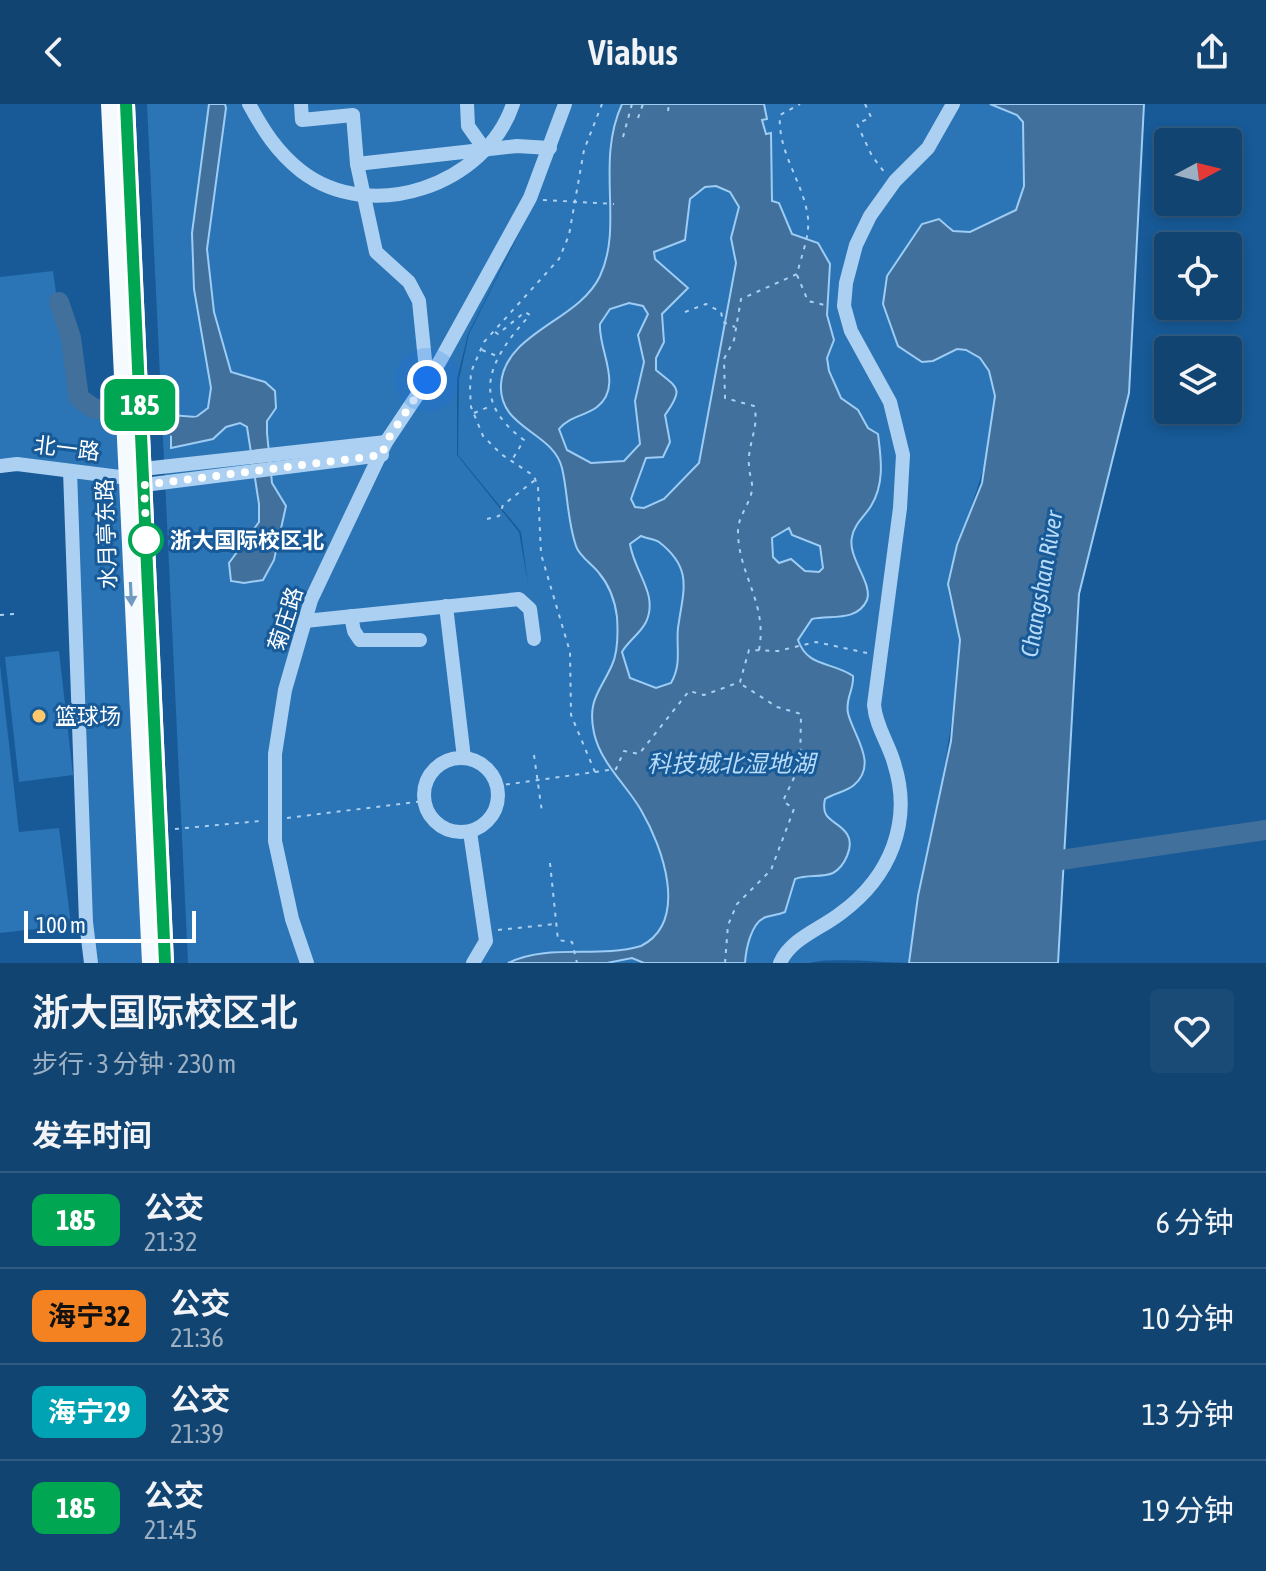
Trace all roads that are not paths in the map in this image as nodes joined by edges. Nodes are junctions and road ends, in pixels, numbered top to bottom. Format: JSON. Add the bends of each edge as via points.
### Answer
{"nodes":[{"id":1,"x":110,"y":104,"type":"edge"},
{"id":2,"x":126,"y":104,"type":"edge"},
{"id":3,"x":249,"y":104,"type":"edge"},
{"id":4,"x":301,"y":104,"type":"edge"},
{"id":5,"x":467,"y":104,"type":"edge"},
{"id":6,"x":513,"y":104,"type":"edge"},
{"id":7,"x":565,"y":104,"type":"edge"},
{"id":8,"x":946,"y":106,"type":"edge"},
{"id":9,"x":550,"y":148,"type":"junction"},
{"id":10,"x":485,"y":150,"type":"junction"},
{"id":11,"x":357,"y":164,"type":"junction"},
{"id":12,"x":362,"y":193,"type":"junction"},
{"id":13,"x":427,"y":380,"type":"junction"},
{"id":14,"x":132,"y":396,"type":"junction"},
{"id":15,"x":384,"y":448,"type":"junction"},
{"id":16,"x":0,"y":466,"type":"edge"},
{"id":17,"x":137,"y":470,"type":"junction"},
{"id":18,"x":70,"y":471,"type":"junction"},
{"id":19,"x":446,"y":606,"type":"junction"},
{"id":20,"x":351,"y":616,"type":"junction"},
{"id":21,"x":305,"y":621,"type":"junction"},
{"id":22,"x":534,"y":639,"type":"dead end"},
{"id":23,"x":420,"y":640,"type":"dead end"},
{"id":24,"x":464,"y":758,"type":"junction"},
{"id":25,"x":470,"y":832,"type":"junction"},
{"id":26,"x":91,"y":963,"type":"edge"},
{"id":27,"x":151,"y":963,"type":"edge"},
{"id":28,"x":165,"y":963,"type":"edge"},
{"id":29,"x":307,"y":963,"type":"edge"},
{"id":30,"x":473,"y":963,"type":"edge"},
{"id":31,"x":780,"y":963,"type":"edge"}],
"edges":[{"from":1,"to":14,"type":"main road","name":"水月亭东路"},
{"from":2,"to":14,"type":"main road","name":"水月亭东路"},
{"from":3,"to":12,"type":"street","via":[[269,140],[303,172],[347,192]]},
{"from":4,"to":11,"type":"street","via":[[302,120],[353,115]]},
{"from":5,"to":10,"type":"street","via":[[468,126]]},
{"from":6,"to":10,"type":"street","via":[[508,120]]},
{"from":7,"to":9,"type":"street","name":"菊庄路"},
{"from":8,"to":31,"type":"street","via":[[928,148],[870,216],[846,283],[845,310],[863,359],[890,402],[903,455],[878,654],[876,722],[894,761],[901,806],[894,848],[887,865],[857,900],[793,945]]},
{"from":9,"to":10,"type":"street"},
{"from":9,"to":13,"type":"street","name":"菊庄路","via":[[530,198]]},
{"from":10,"to":11,"type":"street"},
{"from":10,"to":12,"type":"street","via":[[439,184],[394,196]]},
{"from":11,"to":12,"type":"street"},
{"from":12,"to":13,"type":"street","via":[[376,252],[409,282],[419,301]]},
{"from":13,"to":15,"type":"street","name":"菊庄路"},
{"from":14,"to":17,"type":"main road","name":"水月亭东路"},
{"from":15,"to":17,"type":"street","name":"北一路","via":[[220,468]]},
{"from":15,"to":21,"type":"street","name":"菊庄路"},
{"from":16,"to":18,"type":"street","name":"北一路"},
{"from":17,"to":18,"type":"street","name":"北一路"},
{"from":17,"to":27,"type":"main road","name":"水月亭东路","one_way":true},
{"from":17,"to":28,"type":"main road","name":"水月亭东路"},
{"from":18,"to":26,"type":"street"},
{"from":19,"to":20,"type":"street"},
{"from":19,"to":22,"type":"street","via":[[519,599],[530,609]]},
{"from":19,"to":24,"type":"street"},
{"from":20,"to":21,"type":"street"},
{"from":20,"to":23,"type":"street","via":[[360,640]]},
{"from":21,"to":29,"type":"street","name":"菊庄路","via":[[285,690],[275,754],[275,841]]},
{"from":24,"to":25,"type":"street","via":[[487,769],[496,786],[492,814]]},
{"from":24,"to":25,"type":"street","via":[[440,764],[431,773],[424,801],[440,827]]},
{"from":25,"to":30,"type":"street","via":[[486,941]]}]}
